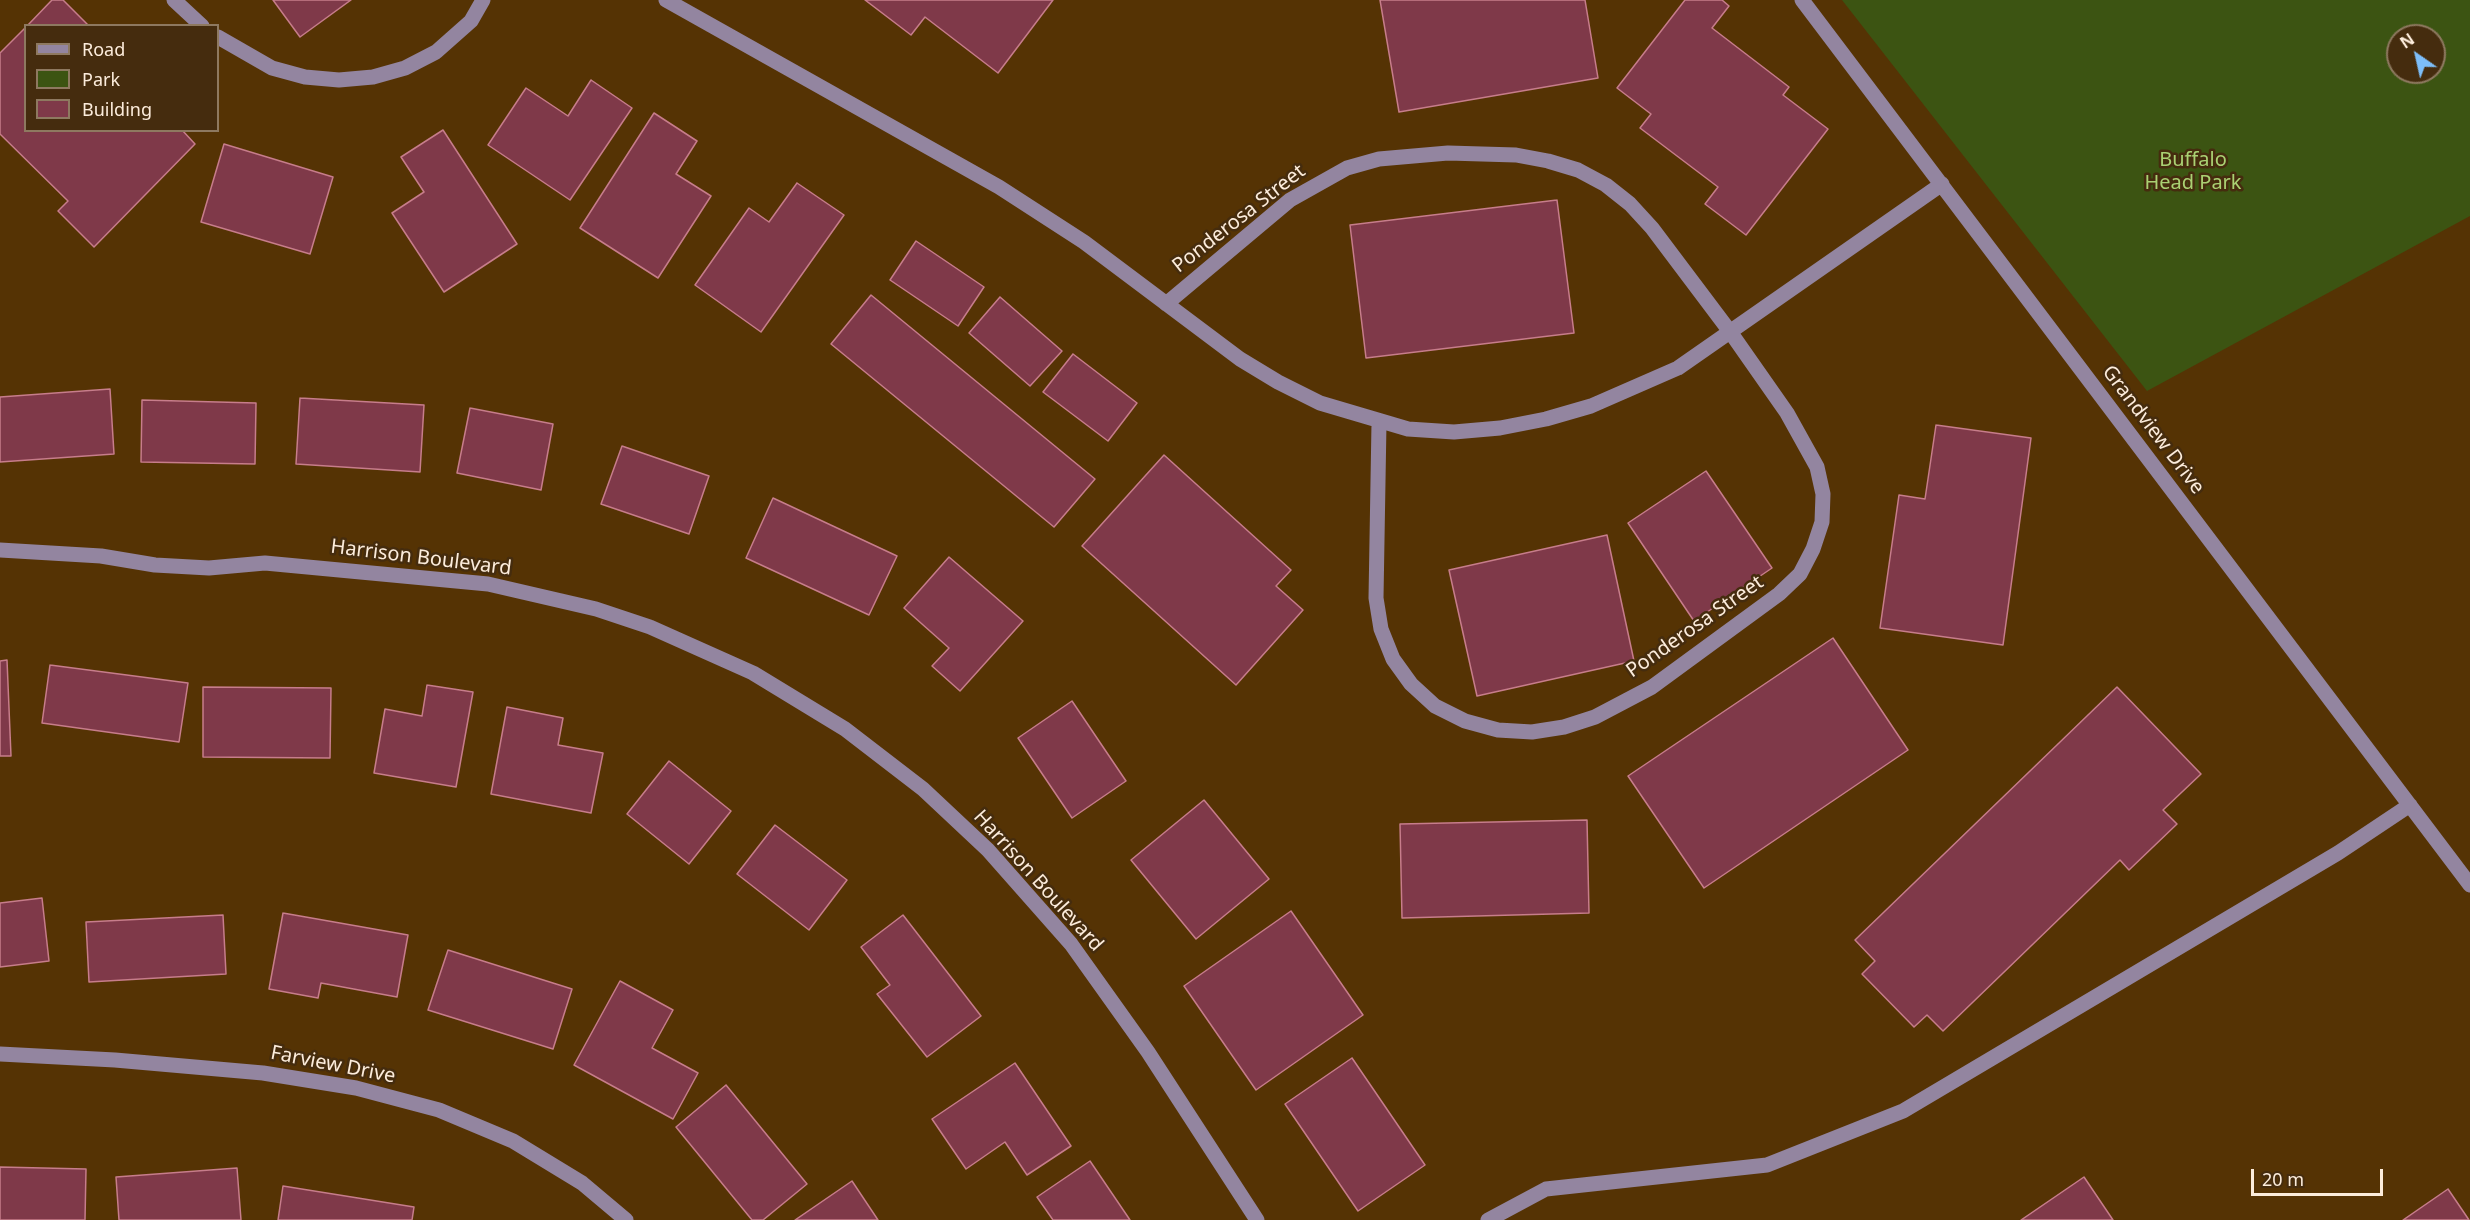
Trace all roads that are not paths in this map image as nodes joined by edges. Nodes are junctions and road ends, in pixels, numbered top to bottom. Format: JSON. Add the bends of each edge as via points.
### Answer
{"nodes":[{"id":1,"x":174,"y":0,"type":"edge"},
{"id":2,"x":483,"y":0,"type":"edge"},
{"id":3,"x":666,"y":0,"type":"edge"},
{"id":4,"x":1802,"y":0,"type":"edge"},
{"id":5,"x":200,"y":24,"type":"edge"},
{"id":6,"x":219,"y":38,"type":"edge"},
{"id":7,"x":1942,"y":184,"type":"junction"},
{"id":8,"x":1166,"y":304,"type":"junction"},
{"id":9,"x":1731,"y":333,"type":"junction"},
{"id":10,"x":1379,"y":423,"type":"junction"},
{"id":11,"x":0,"y":550,"type":"edge"},
{"id":12,"x":2410,"y":805,"type":"junction"},
{"id":13,"x":2470,"y":885,"type":"edge"},
{"id":14,"x":0,"y":1054,"type":"edge"},
{"id":15,"x":626,"y":1220,"type":"edge"},
{"id":16,"x":1257,"y":1220,"type":"edge"},
{"id":17,"x":1488,"y":1220,"type":"edge"}],
"edges":[{"from":1,"to":5,"type":"street"},
{"from":2,"to":6,"type":"street","via":[[471,21],[436,52],[405,68],[373,77],[305,77],[272,68]]},
{"from":3,"to":8,"type":"street","via":[[999,187],[1084,242]]},
{"from":4,"to":7,"type":"street","name":"Grandview Drive"},
{"from":7,"to":9,"type":"street"},
{"from":7,"to":12,"type":"street","name":"Grandview Drive"},
{"from":8,"to":9,"type":"street","name":"Ponderosa Street","via":[[1290,200],[1347,168],[1379,159],[1448,153],[1516,155],[1578,170],[1630,204]]},
{"from":8,"to":10,"type":"street","via":[[1239,359],[1278,382],[1320,403]]},
{"from":9,"to":10,"type":"street","via":[[1678,368],[1591,406],[1546,419],[1454,432]]},
{"from":9,"to":10,"type":"street","name":"Ponderosa Street","via":[[1787,413],[1816,467],[1823,494],[1822,522],[1813,549],[1800,574],[1779,594],[1652,687],[1595,717],[1564,727],[1509,731],[1465,721],[1435,706],[1411,684],[1393,659],[1381,629],[1376,597]]},
{"from":11,"to":16,"type":"street","name":"Harrison Boulevard","via":[[209,568],[265,563],[488,584],[596,609],[650,627],[753,673],[844,729],[922,789],[988,850],[1071,944],[1148,1052]]},
{"from":12,"to":13,"type":"street","name":"Grandview Drive"},
{"from":12,"to":17,"type":"street","via":[[2338,853],[1903,1111],[1767,1164],[1546,1190]]},
{"from":14,"to":15,"type":"street","name":"Farview Drive","via":[[263,1072],[356,1088],[439,1110],[513,1141],[582,1183]]}]}
